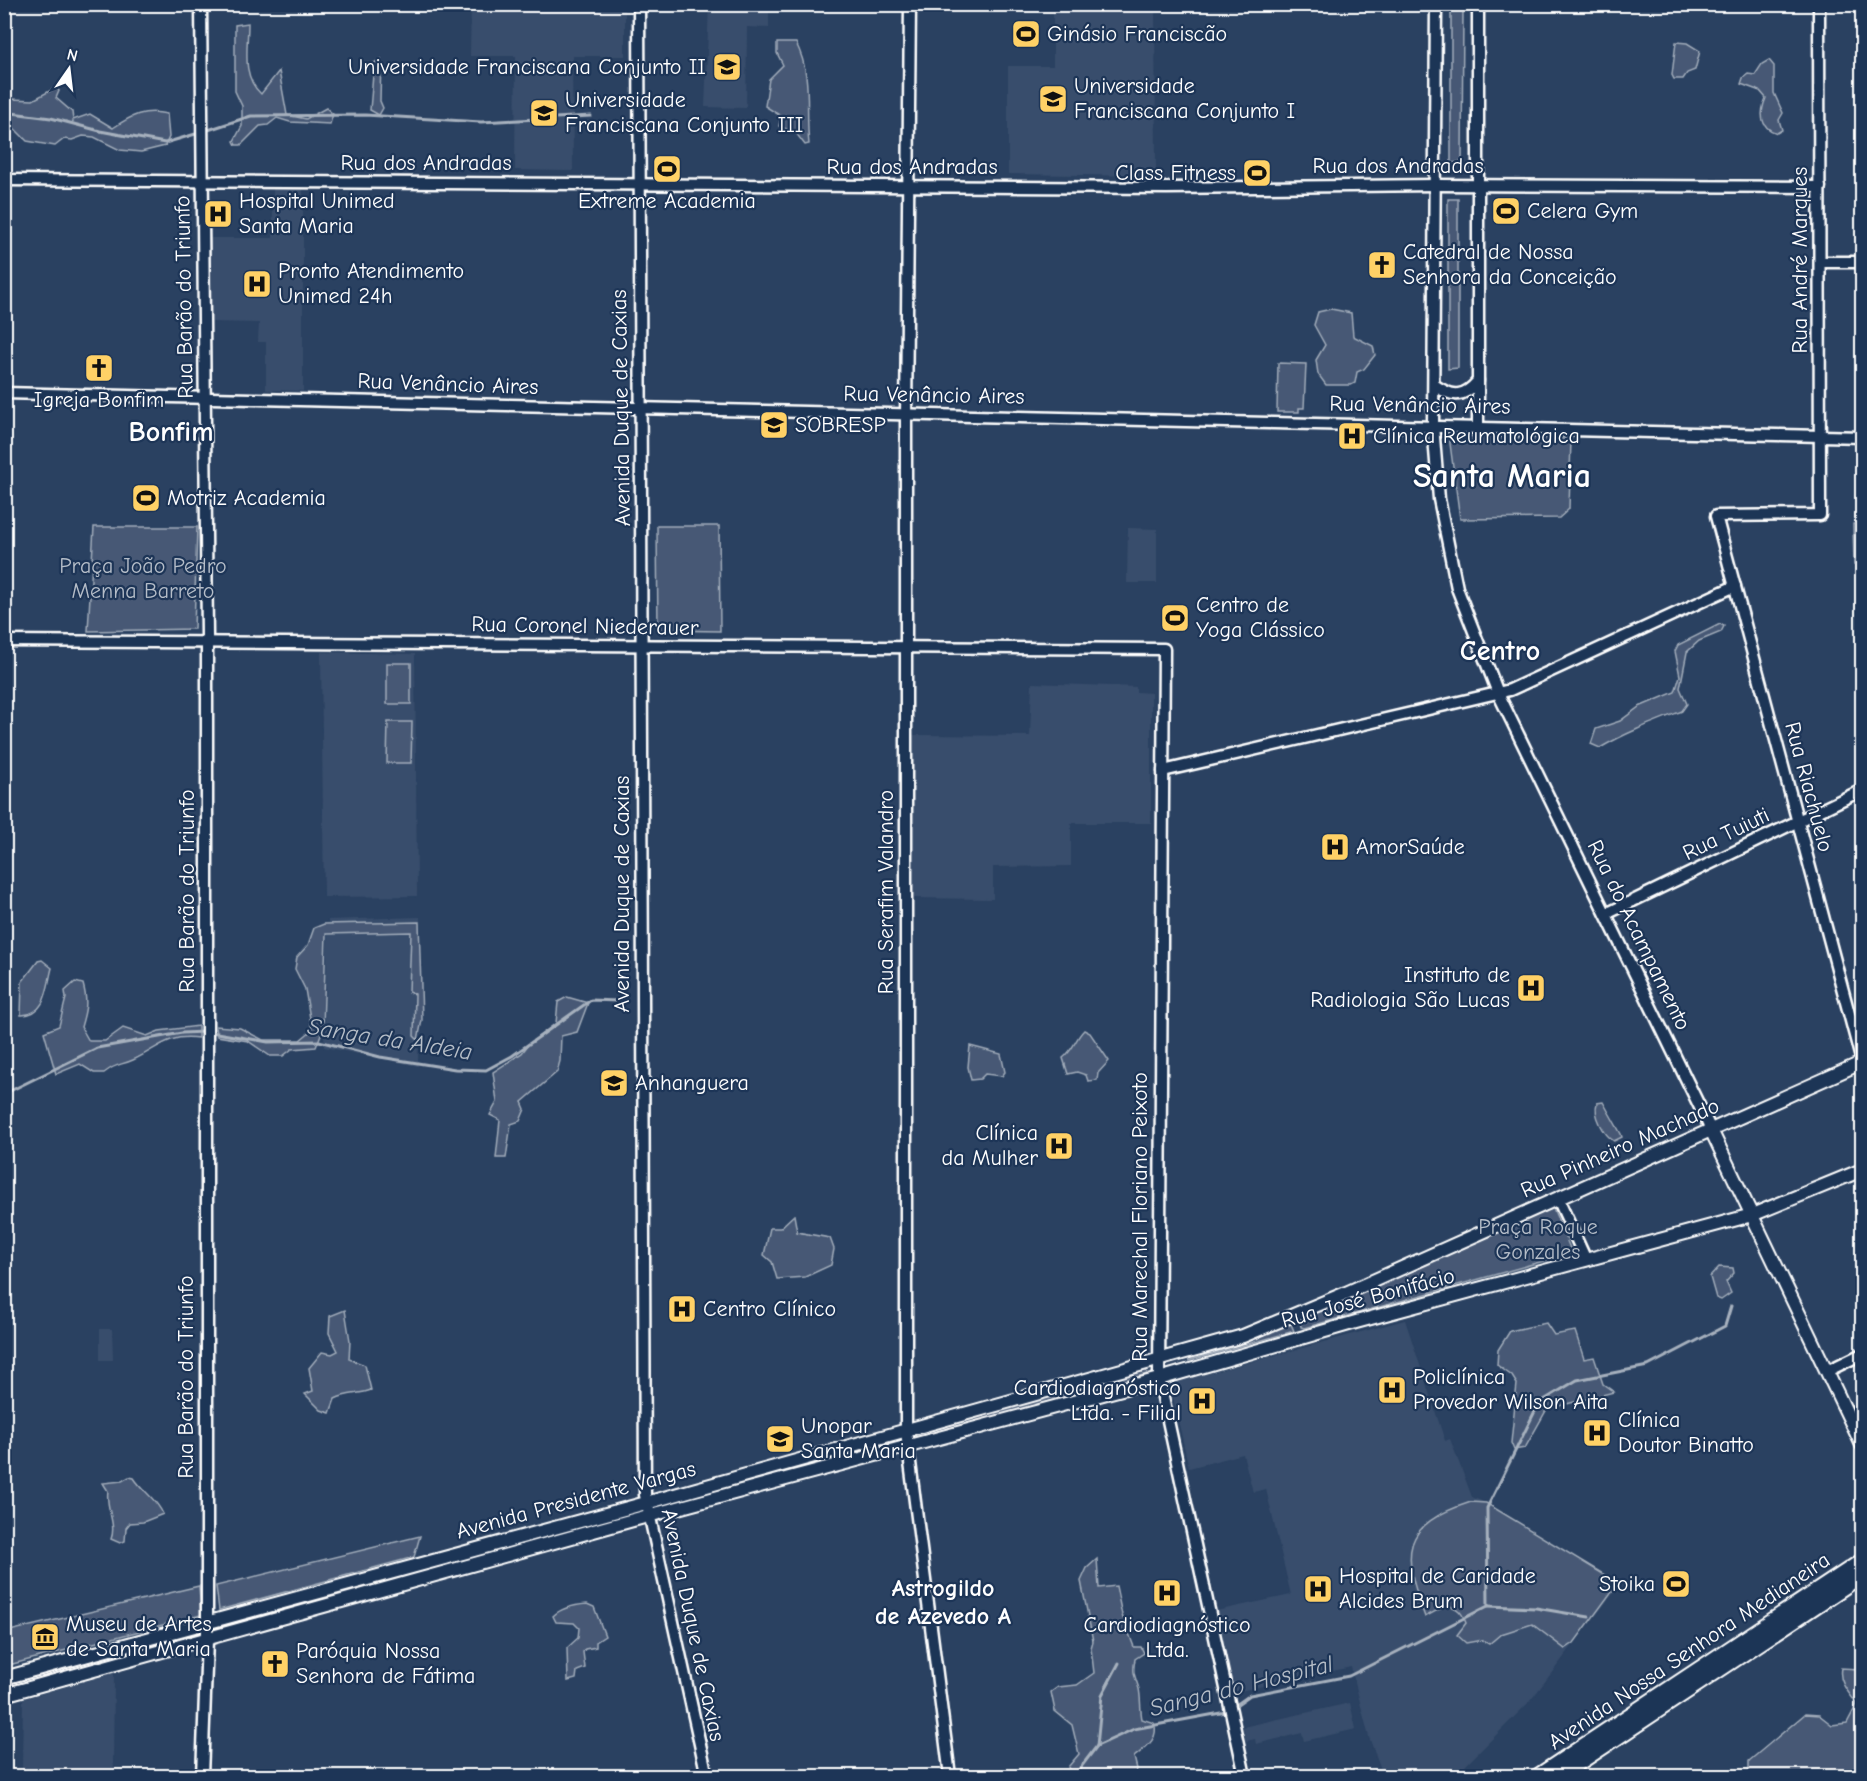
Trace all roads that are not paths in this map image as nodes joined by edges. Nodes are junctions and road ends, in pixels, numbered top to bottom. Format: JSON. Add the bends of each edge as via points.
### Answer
{"nodes":[{"id":1,"x":201,"y":4,"type":"edge"},
{"id":2,"x":639,"y":4,"type":"edge"},
{"id":3,"x":910,"y":4,"type":"edge"},
{"id":4,"x":1436,"y":4,"type":"edge"},
{"id":5,"x":1478,"y":4,"type":"edge"},
{"id":6,"x":1819,"y":4,"type":"edge"},
{"id":7,"x":4,"y":180,"type":"edge"},
{"id":8,"x":202,"y":181,"type":"junction"},
{"id":9,"x":638,"y":184,"type":"junction"},
{"id":10,"x":1436,"y":185,"type":"junction"},
{"id":11,"x":1477,"y":185,"type":"junction"},
{"id":12,"x":908,"y":186,"type":"junction"},
{"id":13,"x":1820,"y":187,"type":"junction"},
{"id":14,"x":1820,"y":262,"type":"junction"},
{"id":15,"x":1863,"y":262,"type":"edge"},
{"id":16,"x":1478,"y":381,"type":"junction"},
{"id":17,"x":1434,"y":384,"type":"junction"},
{"id":18,"x":4,"y":393,"type":"edge"},
{"id":19,"x":206,"y":398,"type":"junction"},
{"id":20,"x":640,"y":409,"type":"junction"},
{"id":21,"x":906,"y":414,"type":"junction"},
{"id":22,"x":1433,"y":425,"type":"junction"},
{"id":23,"x":1478,"y":426,"type":"junction"},
{"id":24,"x":1820,"y":436,"type":"junction"},
{"id":25,"x":1863,"y":437,"type":"edge"},
{"id":26,"x":1716,"y":516,"type":"joint"},
{"id":27,"x":1735,"y":586,"type":"junction"},
{"id":28,"x":207,"y":640,"type":"junction"},
{"id":29,"x":4,"y":641,"type":"edge"},
{"id":30,"x":640,"y":647,"type":"junction"},
{"id":31,"x":906,"y":648,"type":"junction"},
{"id":32,"x":1164,"y":649,"type":"joint"},
{"id":33,"x":1498,"y":693,"type":"junction"},
{"id":34,"x":1163,"y":771,"type":"junction"},
{"id":35,"x":1863,"y":790,"type":"edge"},
{"id":36,"x":1796,"y":822,"type":"junction"},
{"id":37,"x":1606,"y":914,"type":"junction"},
{"id":38,"x":1862,"y":1065,"type":"edge"},
{"id":39,"x":1711,"y":1130,"type":"junction"},
{"id":40,"x":1863,"y":1170,"type":"edge"},
{"id":41,"x":1558,"y":1199,"type":"junction"},
{"id":42,"x":1752,"y":1215,"type":"junction"},
{"id":43,"x":1586,"y":1260,"type":"junction"},
{"id":44,"x":1297,"y":1314,"type":"junction"},
{"id":45,"x":1305,"y":1337,"type":"junction"},
{"id":46,"x":1863,"y":1354,"type":"edge"},
{"id":47,"x":1159,"y":1361,"type":"junction"},
{"id":48,"x":1827,"y":1371,"type":"junction"},
{"id":49,"x":1159,"y":1379,"type":"junction"},
{"id":50,"x":906,"y":1431,"type":"junction"},
{"id":51,"x":1863,"y":1445,"type":"edge"},
{"id":52,"x":908,"y":1446,"type":"junction"},
{"id":53,"x":646,"y":1503,"type":"junction"},
{"id":54,"x":649,"y":1516,"type":"junction"},
{"id":55,"x":1863,"y":1561,"type":"edge"},
{"id":56,"x":1863,"y":1575,"type":"edge"},
{"id":57,"x":207,"y":1624,"type":"junction"},
{"id":58,"x":207,"y":1640,"type":"junction"},
{"id":59,"x":4,"y":1678,"type":"edge"},
{"id":60,"x":4,"y":1695,"type":"edge"},
{"id":61,"x":202,"y":1776,"type":"edge"},
{"id":62,"x":706,"y":1776,"type":"edge"},
{"id":63,"x":950,"y":1776,"type":"edge"},
{"id":64,"x":1245,"y":1776,"type":"edge"},
{"id":65,"x":1538,"y":1776,"type":"edge"},
{"id":66,"x":1559,"y":1776,"type":"edge"}],
"edges":[{"from":1,"to":8,"type":"street","name":"Rua Barão do Triunfo"},
{"from":2,"to":9,"type":"street","name":"Avenida Duque de Caxias"},
{"from":3,"to":12,"type":"street","name":"Rua Serafim Valandro"},
{"from":4,"to":10,"type":"street","name":"Rua do Acampamento"},
{"from":5,"to":11,"type":"street"},
{"from":6,"to":13,"type":"street","name":"Rua André Marques"},
{"from":7,"to":8,"type":"street","name":"Rua dos Andradas"},
{"from":8,"to":9,"type":"street","name":"Rua dos Andradas"},
{"from":8,"to":19,"type":"street","name":"Rua Barão do Triunfo"},
{"from":9,"to":12,"type":"street","name":"Rua dos Andradas"},
{"from":9,"to":20,"type":"street","name":"Avenida Duque de Caxias"},
{"from":10,"to":11,"type":"street","name":"Rua dos Andradas"},
{"from":10,"to":12,"type":"street","name":"Rua dos Andradas"},
{"from":10,"to":17,"type":"street","name":"Rua do Acampamento"},
{"from":11,"to":13,"type":"street","name":"Rua dos Andradas"},
{"from":11,"to":16,"type":"street"},
{"from":12,"to":21,"type":"street","name":"Rua Serafim Valandro"},
{"from":13,"to":14,"type":"street","name":"Rua André Marques"},
{"from":14,"to":15,"type":"street"},
{"from":14,"to":24,"type":"street","name":"Rua André Marques"},
{"from":16,"to":17,"type":"street","via":[[1458,396]]},
{"from":16,"to":23,"type":"street"},
{"from":17,"to":22,"type":"street","name":"Rua do Acampamento"},
{"from":18,"to":19,"type":"street","name":"Rua Venâncio Aires"},
{"from":19,"to":20,"type":"street","name":"Rua Venâncio Aires"},
{"from":19,"to":28,"type":"street","name":"Rua Barão do Triunfo"},
{"from":20,"to":21,"type":"street","name":"Rua Venâncio Aires"},
{"from":20,"to":30,"type":"street","name":"Avenida Duque de Caxias"},
{"from":21,"to":22,"type":"street","name":"Rua Venâncio Aires"},
{"from":21,"to":31,"type":"street","name":"Rua Serafim Valandro"},
{"from":22,"to":23,"type":"street","name":"Rua Venâncio Aires"},
{"from":22,"to":33,"type":"street","name":"Rua do Acampamento","via":[[1439,500],[1457,588]]},
{"from":23,"to":24,"type":"street","name":"Rua Venâncio Aires"},
{"from":24,"to":25,"type":"street","name":"Rua Venâncio Aires"},
{"from":24,"to":26,"type":"street","name":"Rua André Marques","via":[[1820,515]]},
{"from":26,"to":27,"type":"street","name":"Rua Riachuelo"},
{"from":27,"to":33,"type":"street"},
{"from":27,"to":36,"type":"street","name":"Rua Riachuelo"},
{"from":28,"to":29,"type":"street","name":"Rua Coronel Niederauer"},
{"from":28,"to":30,"type":"street","name":"Rua Coronel Niederauer"},
{"from":28,"to":57,"type":"street","name":"Rua Barão do Triunfo"},
{"from":30,"to":31,"type":"street","name":"Rua Coronel Niederauer"},
{"from":30,"to":53,"type":"street","name":"Avenida Duque de Caxias"},
{"from":31,"to":32,"type":"street","name":"Rua Coronel Niederauer"},
{"from":31,"to":50,"type":"street","name":"Rua Serafim Valandro"},
{"from":32,"to":34,"type":"street","name":"Rua Marechal Floriano Peixoto"},
{"from":33,"to":34,"type":"street"},
{"from":33,"to":37,"type":"street","name":"Rua do Acampamento"},
{"from":34,"to":47,"type":"street","name":"Rua Marechal Floriano Peixoto"},
{"from":35,"to":36,"type":"street","name":"Rua Tuiuti"},
{"from":36,"to":37,"type":"street","name":"Rua Tuiuti"},
{"from":36,"to":38,"type":"street","name":"Rua Riachuelo"},
{"from":37,"to":39,"type":"street","name":"Rua do Acampamento"},
{"from":38,"to":39,"type":"main road","name":"Rua Pinheiro Machado"},
{"from":39,"to":41,"type":"main road","name":"Rua Pinheiro Machado"},
{"from":39,"to":42,"type":"main road","name":"Rua do Acampamento"},
{"from":40,"to":42,"type":"main road","name":"Rua José Bonifácio"},
{"from":41,"to":43,"type":"street"},
{"from":41,"to":44,"type":"main road","name":"Rua Pinheiro Machado"},
{"from":42,"to":43,"type":"main road","name":"Rua José Bonifácio"},
{"from":42,"to":48,"type":"main road","name":"Rua do Acampamento"},
{"from":43,"to":45,"type":"main road","name":"Rua José Bonifácio"},
{"from":44,"to":45,"type":"main road","via":[[1296,1326]]},
{"from":44,"to":47,"type":"main road","name":"Rua Pinheiro Machado","via":[[1243,1336]]},
{"from":45,"to":49,"type":"main road","name":"Rua José Bonifácio"},
{"from":46,"to":48,"type":"street"},
{"from":47,"to":49,"type":"street","name":"Rua Marechal Floriano Peixoto"},
{"from":47,"to":50,"type":"main road","name":"Avenida Presidente Vargas"},
{"from":48,"to":51,"type":"main road","name":"Rua do Acampamento"},
{"from":49,"to":52,"type":"main road","name":"Avenida Presidente Vargas"},
{"from":49,"to":64,"type":"street","name":"Rua Marechal Floriano Peixoto"},
{"from":50,"to":52,"type":"street","name":"Rua Serafim Valandro"},
{"from":50,"to":53,"type":"main road","name":"Avenida Presidente Vargas"},
{"from":52,"to":54,"type":"main road","name":"Avenida Presidente Vargas"},
{"from":52,"to":63,"type":"street","name":"Rua Serafim Valandro"},
{"from":53,"to":54,"type":"street","name":"Avenida Duque de Caxias"},
{"from":53,"to":57,"type":"main road","name":"Avenida Presidente Vargas"},
{"from":54,"to":58,"type":"main road","name":"Avenida Presidente Vargas"},
{"from":54,"to":62,"type":"street","name":"Avenida Duque de Caxias"},
{"from":55,"to":65,"type":"main road","name":"Avenida Nossa Senhora Medianeira"},
{"from":56,"to":66,"type":"main road","name":"Avenida Nossa Senhora Medianeira"},
{"from":57,"to":58,"type":"street","name":"Rua Barão do Triunfo"},
{"from":57,"to":59,"type":"main road","name":"Avenida Presidente Vargas"},
{"from":58,"to":60,"type":"main road","name":"Avenida Presidente Vargas"},
{"from":58,"to":61,"type":"street","name":"Rua Barão do Triunfo"}]}
